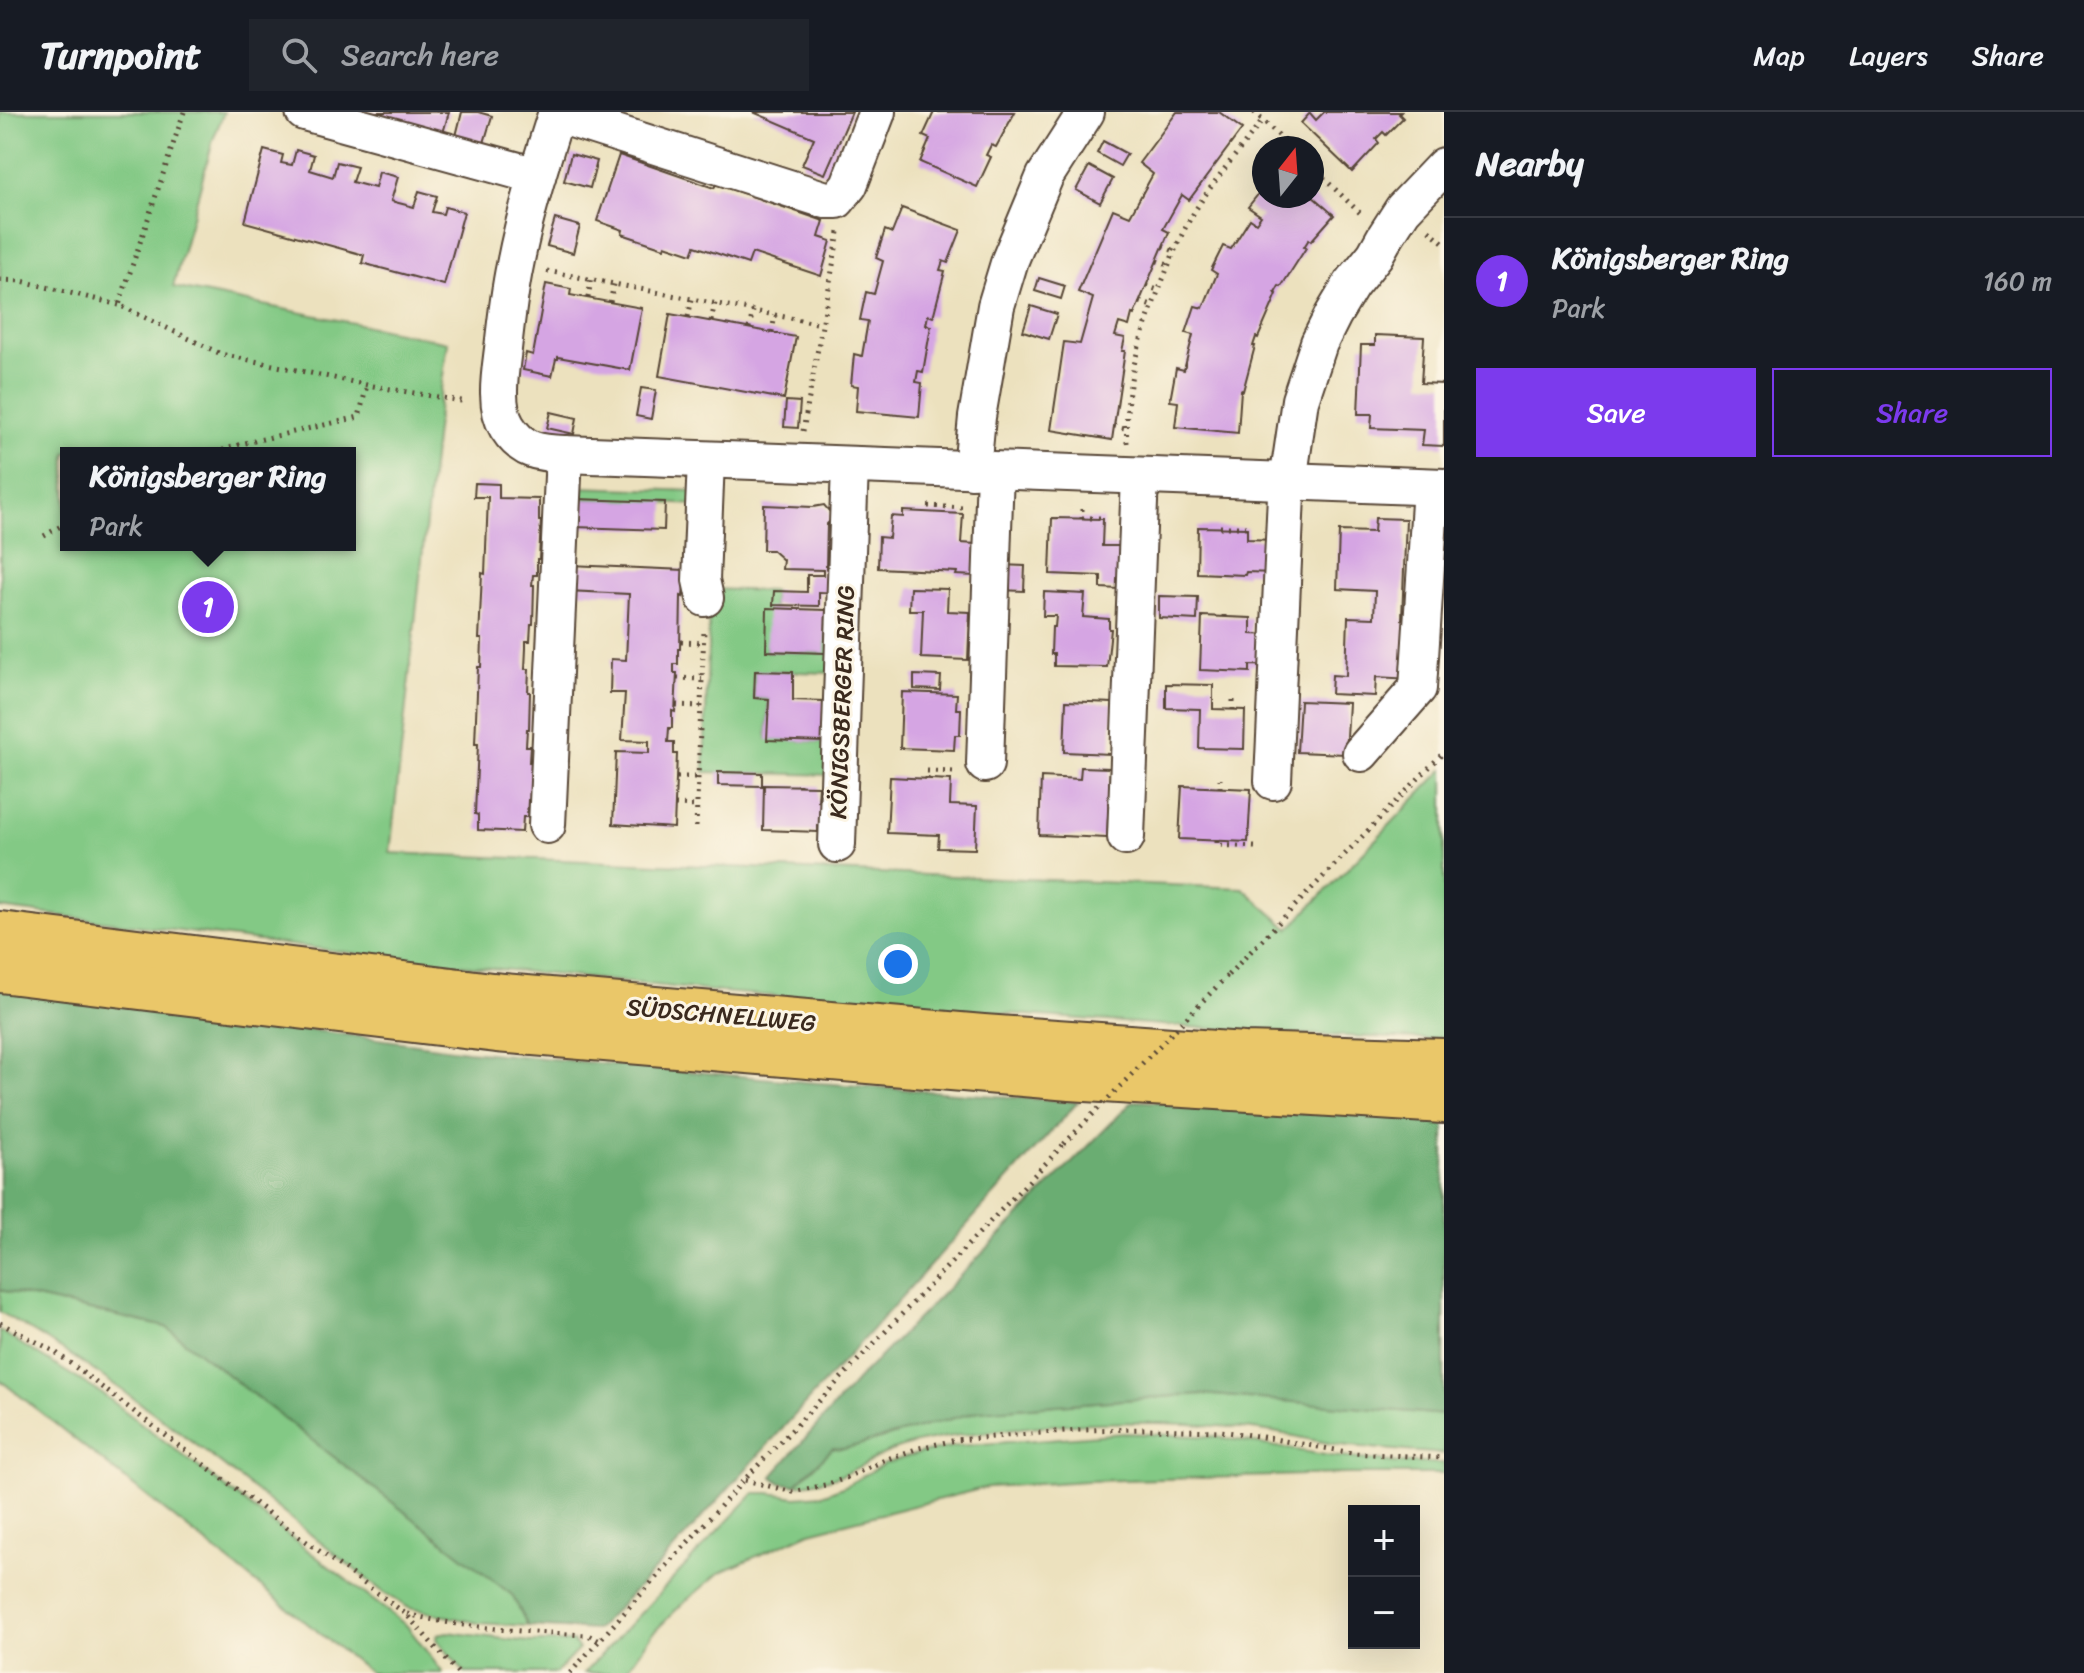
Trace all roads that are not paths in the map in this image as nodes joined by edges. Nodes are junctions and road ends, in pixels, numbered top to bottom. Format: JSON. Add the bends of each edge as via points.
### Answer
{"nodes":[{"id":1,"x":304,"y":112,"type":"edge"},
{"id":2,"x":877,"y":112,"type":"edge"},
{"id":3,"x":1086,"y":112,"type":"edge"},
{"id":4,"x":557,"y":113,"type":"edge"},
{"id":5,"x":1444,"y":166,"type":"edge"},
{"id":6,"x":537,"y":176,"type":"junction"},
{"id":7,"x":564,"y":454,"type":"junction"},
{"id":8,"x":706,"y":460,"type":"junction"},
{"id":9,"x":850,"y":465,"type":"junction"},
{"id":10,"x":984,"y":470,"type":"junction"},
{"id":11,"x":1140,"y":476,"type":"junction"},
{"id":12,"x":1289,"y":482,"type":"junction"},
{"id":13,"x":1437,"y":487,"type":"edge"},
{"id":14,"x":705,"y":598,"type":"road end"},
{"id":15,"x":1361,"y":753,"type":"dead end"},
{"id":16,"x":985,"y":764,"type":"dead end"},
{"id":17,"x":1273,"y":781,"type":"dead end"},
{"id":18,"x":547,"y":825,"type":"dead end"},
{"id":19,"x":1126,"y":837,"type":"dead end"},
{"id":20,"x":837,"y":844,"type":"dead end"},
{"id":21,"x":0,"y":934,"type":"edge"},
{"id":22,"x":0,"y":970,"type":"edge"},
{"id":23,"x":1444,"y":1061,"type":"edge"},
{"id":24,"x":1444,"y":1101,"type":"edge"}],
"edges":[{"from":1,"to":6,"type":"street"},
{"from":2,"to":4,"type":"street","via":[[849,185],[837,200],[800,193]]},
{"from":3,"to":10,"type":"street","via":[[1045,176],[996,306],[977,417]]},
{"from":4,"to":6,"type":"street"},
{"from":5,"to":12,"type":"street","via":[[1403,209],[1319,343],[1300,400]]},
{"from":6,"to":7,"type":"street","via":[[515,265],[500,407],[505,425],[518,441],[537,453]]},
{"from":7,"to":8,"type":"street"},
{"from":7,"to":18,"type":"street"},
{"from":8,"to":9,"type":"street"},
{"from":8,"to":14,"type":"street","via":[[701,580]]},
{"from":9,"to":10,"type":"street"},
{"from":9,"to":20,"type":"street","name":"KÖNIGSBERGER RING"},
{"from":10,"to":11,"type":"street"},
{"from":10,"to":16,"type":"street"},
{"from":11,"to":12,"type":"street"},
{"from":11,"to":19,"type":"street"},
{"from":12,"to":13,"type":"street"},
{"from":12,"to":17,"type":"street"},
{"from":13,"to":15,"type":"street","via":[[1418,688]]},
{"from":21,"to":23,"type":"highway","name":"SÜDSCHNELLWEG","via":[[492,995],[998,1039]]},
{"from":22,"to":24,"type":"highway","name":"SÜDSCHNELLWEG","via":[[497,1030],[1070,1078]]}]}
